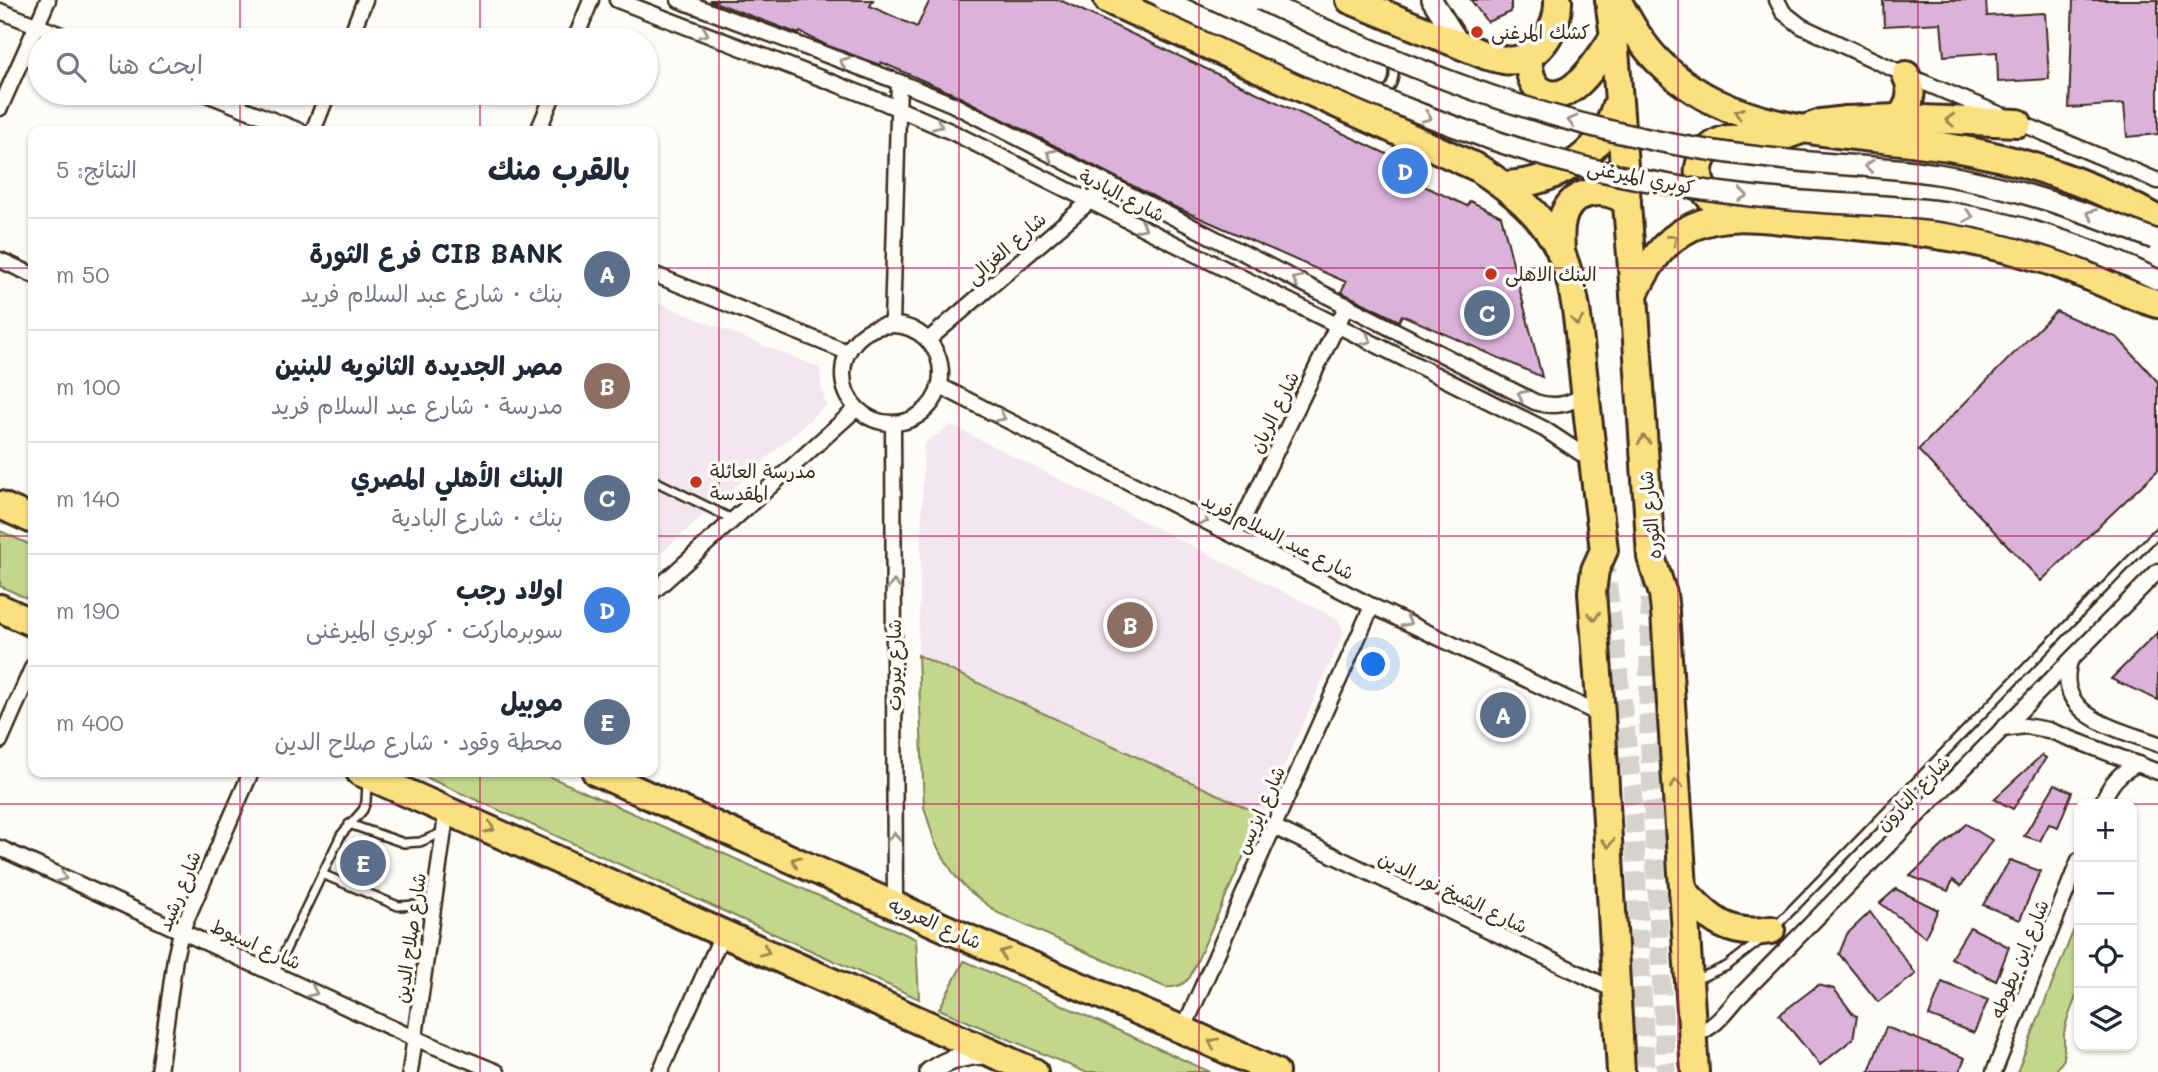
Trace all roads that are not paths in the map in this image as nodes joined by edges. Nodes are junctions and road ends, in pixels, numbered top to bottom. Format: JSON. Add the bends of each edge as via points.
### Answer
{"nodes":[{"id":1,"x":48,"y":0,"type":"edge"},
{"id":2,"x":365,"y":0,"type":"edge"},
{"id":3,"x":591,"y":0,"type":"edge"},
{"id":4,"x":617,"y":0,"type":"edge"},
{"id":5,"x":679,"y":0,"type":"edge"},
{"id":6,"x":1108,"y":0,"type":"edge"},
{"id":7,"x":1164,"y":0,"type":"edge"},
{"id":8,"x":1261,"y":0,"type":"edge"},
{"id":9,"x":1276,"y":0,"type":"edge"},
{"id":10,"x":1350,"y":0,"type":"edge"},
{"id":11,"x":1432,"y":0,"type":"edge"},
{"id":12,"x":1558,"y":0,"type":"edge"},
{"id":13,"x":1609,"y":0,"type":"edge"},
{"id":14,"x":1617,"y":0,"type":"edge"},
{"id":15,"x":1777,"y":0,"type":"edge"},
{"id":16,"x":1144,"y":7,"type":"edge"},
{"id":17,"x":0,"y":10,"type":"edge"},
{"id":18,"x":36,"y":25,"type":"junction"},
{"id":19,"x":35,"y":28,"type":"edge"},
{"id":20,"x":44,"y":28,"type":"edge"},
{"id":21,"x":354,"y":28,"type":"edge"},
{"id":22,"x":580,"y":28,"type":"edge"},
{"id":23,"x":1614,"y":37,"type":"junction"},
{"id":24,"x":28,"y":43,"type":"edge"},
{"id":25,"x":1460,"y":44,"type":"junction"},
{"id":26,"x":1528,"y":55,"type":"junction"},
{"id":27,"x":1906,"y":75,"type":"junction"},
{"id":28,"x":899,"y":82,"type":"junction"},
{"id":29,"x":1321,"y":82,"type":"dead end"},
{"id":30,"x":1618,"y":99,"type":"junction"},
{"id":31,"x":228,"y":105,"type":"edge"},
{"id":32,"x":323,"y":105,"type":"edge"},
{"id":33,"x":549,"y":105,"type":"edge"},
{"id":34,"x":0,"y":108,"type":"edge"},
{"id":35,"x":898,"y":108,"type":"junction"},
{"id":36,"x":1899,"y":118,"type":"junction"},
{"id":37,"x":2018,"y":123,"type":"junction"},
{"id":38,"x":268,"y":125,"type":"edge"},
{"id":39,"x":315,"y":126,"type":"edge"},
{"id":40,"x":540,"y":126,"type":"edge"},
{"id":41,"x":1806,"y":129,"type":"junction"},
{"id":42,"x":2158,"y":181,"type":"edge"},
{"id":43,"x":1110,"y":184,"type":"junction"},
{"id":44,"x":1504,"y":185,"type":"junction"},
{"id":45,"x":1091,"y":201,"type":"junction"},
{"id":46,"x":1627,"y":202,"type":"junction"},
{"id":47,"x":1737,"y":218,"type":"junction"},
{"id":48,"x":2157,"y":233,"type":"edge"},
{"id":49,"x":1561,"y":254,"type":"junction"},
{"id":50,"x":0,"y":260,"type":"edge"},
{"id":51,"x":28,"y":273,"type":"edge"},
{"id":52,"x":658,"y":276,"type":"edge"},
{"id":53,"x":2158,"y":280,"type":"edge"},
{"id":54,"x":1634,"y":294,"type":"junction"},
{"id":55,"x":2158,"y":304,"type":"edge"},
{"id":56,"x":1346,"y":305,"type":"junction"},
{"id":57,"x":892,"y":324,"type":"junction"},
{"id":58,"x":1337,"y":325,"type":"junction"},
{"id":59,"x":928,"y":340,"type":"junction"},
{"id":60,"x":847,"y":352,"type":"junction"},
{"id":61,"x":940,"y":386,"type":"junction"},
{"id":62,"x":1585,"y":394,"type":"junction"},
{"id":63,"x":856,"y":409,"type":"junction"},
{"id":64,"x":893,"y":424,"type":"junction"},
{"id":65,"x":1593,"y":460,"type":"junction"},
{"id":66,"x":658,"y":482,"type":"edge"},
{"id":67,"x":0,"y":505,"type":"edge"},
{"id":68,"x":28,"y":518,"type":"edge"},
{"id":69,"x":733,"y":520,"type":"junction"},
{"id":70,"x":2158,"y":532,"type":"edge"},
{"id":71,"x":1235,"y":536,"type":"junction"},
{"id":72,"x":2158,"y":570,"type":"edge"},
{"id":73,"x":658,"y":588,"type":"edge"},
{"id":74,"x":1372,"y":606,"type":"junction"},
{"id":75,"x":0,"y":608,"type":"edge"},
{"id":76,"x":28,"y":621,"type":"edge"},
{"id":77,"x":2070,"y":660,"type":"junction"},
{"id":78,"x":28,"y":677,"type":"edge"},
{"id":79,"x":1601,"y":715,"type":"junction"},
{"id":80,"x":2002,"y":729,"type":"junction"},
{"id":81,"x":0,"y":741,"type":"edge"},
{"id":82,"x":2158,"y":744,"type":"edge"},
{"id":83,"x":2138,"y":764,"type":"junction"},
{"id":84,"x":2158,"y":772,"type":"edge"},
{"id":85,"x":249,"y":777,"type":"edge"},
{"id":86,"x":363,"y":777,"type":"edge"},
{"id":87,"x":370,"y":777,"type":"edge"},
{"id":88,"x":607,"y":777,"type":"edge"},
{"id":89,"x":2104,"y":799,"type":"edge"},
{"id":90,"x":446,"y":820,"type":"junction"},
{"id":91,"x":349,"y":824,"type":"junction"},
{"id":92,"x":1274,"y":827,"type":"junction"},
{"id":93,"x":0,"y":848,"type":"edge"},
{"id":94,"x":2078,"y":862,"type":"edge"},
{"id":95,"x":322,"y":874,"type":"junction"},
{"id":96,"x":1683,"y":890,"type":"junction"},
{"id":97,"x":435,"y":897,"type":"junction"},
{"id":98,"x":895,"y":905,"type":"junction"},
{"id":99,"x":1772,"y":930,"type":"junction"},
{"id":100,"x":181,"y":932,"type":"junction"},
{"id":101,"x":723,"y":933,"type":"junction"},
{"id":102,"x":274,"y":974,"type":"junction"},
{"id":103,"x":1689,"y":982,"type":"junction"},
{"id":104,"x":1616,"y":991,"type":"junction"},
{"id":105,"x":1183,"y":1030,"type":"junction"},
{"id":106,"x":1692,"y":1036,"type":"junction"},
{"id":107,"x":415,"y":1038,"type":"junction"},
{"id":108,"x":993,"y":1054,"type":"junction"},
{"id":109,"x":159,"y":1072,"type":"edge"},
{"id":110,"x":410,"y":1072,"type":"edge"},
{"id":111,"x":497,"y":1072,"type":"edge"},
{"id":112,"x":660,"y":1072,"type":"edge"},
{"id":113,"x":930,"y":1072,"type":"edge"},
{"id":114,"x":1034,"y":1072,"type":"edge"},
{"id":115,"x":1275,"y":1072,"type":"edge"},
{"id":116,"x":1621,"y":1072,"type":"edge"},
{"id":117,"x":1695,"y":1072,"type":"edge"},
{"id":118,"x":1994,"y":1072,"type":"edge"}],
"edges":[{"from":1,"to":18,"type":"street"},
{"from":2,"to":21,"type":"street"},
{"from":3,"to":22,"type":"street"},
{"from":4,"to":35,"type":"street","name":"شارع البادية","one_way":true},
{"from":28,"to":5,"type":"street","name":"شارع البادية","one_way":true},
{"from":6,"to":16,"type":"highway"},
{"from":7,"to":53,"type":"main road","name":"كوبري الميرغنى","one_way":true,"bridge":true,"via":[[1392,104],[1552,158],[1622,176],[1721,192],[1983,218],[2063,240]]},
{"from":48,"to":8,"type":"main road","name":"كوبري الميرغنى","one_way":true,"bridge":true,"via":[[1971,180],[1721,152],[1598,128],[1425,73]]},
{"from":9,"to":29,"type":"lane","via":[[1377,47],[1394,68],[1391,86],[1377,99],[1359,99]]},
{"from":10,"to":25,"type":"highway"},
{"from":11,"to":25,"type":"main road"},
{"from":12,"to":26,"type":"highway","via":[[1552,30]]},
{"from":13,"to":23,"type":"highway","name":"شارع الثوره"},
{"from":41,"to":14,"type":"highway","one_way":true,"via":[[1741,114],[1695,92],[1657,60]]},
{"from":15,"to":27,"type":"street","via":[[1783,12],[1801,26]]},
{"from":16,"to":44,"type":"highway","via":[[1176,27],[1478,168]]},
{"from":17,"to":18,"type":"street"},
{"from":18,"to":19,"type":"street"},
{"from":18,"to":20,"type":"street"},
{"from":23,"to":26,"type":"highway","via":[[1566,94],[1550,95],[1537,87]]},
{"from":23,"to":30,"type":"highway","name":"شارع الثوره"},
{"from":24,"to":34,"type":"street"},
{"from":25,"to":26,"type":"highway","via":[[1505,61]]},
{"from":27,"to":36,"type":"highway","via":[[1911,93]]},
{"from":27,"to":37,"type":"street"},
{"from":28,"to":35,"type":"street"},
{"from":43,"to":28,"type":"street","name":"شارع البادية","one_way":true,"via":[[953,104]]},
{"from":30,"to":44,"type":"highway","via":[[1597,142],[1574,164],[1533,182]]},
{"from":30,"to":46,"type":"highway","name":"شارع الثوره"},
{"from":31,"to":38,"type":"street"},
{"from":32,"to":39,"type":"street"},
{"from":33,"to":40,"type":"street"},
{"from":35,"to":45,"type":"street","name":"شارع البادية","one_way":true},
{"from":35,"to":57,"type":"street"},
{"from":37,"to":36,"type":"highway","one_way":true},
{"from":36,"to":41,"type":"highway","via":[[1838,120]]},
{"from":37,"to":42,"type":"street"},
{"from":41,"to":47,"type":"highway","via":[[1773,139],[1728,139],[1708,149],[1699,171],[1702,186]]},
{"from":41,"to":48,"type":"highway","via":[[1928,144],[2044,170],[2082,184]]},
{"from":43,"to":45,"type":"street","name":"شارع الغزالى"},
{"from":56,"to":43,"type":"street","name":"شارع البادية","one_way":true},
{"from":44,"to":49,"type":"highway","via":[[1537,217]]},
{"from":45,"to":58,"type":"street","name":"شارع البادية","one_way":true},
{"from":45,"to":59,"type":"street","name":"شارع الغزالى"},
{"from":46,"to":49,"type":"highway","via":[[1597,191],[1581,195],[1562,220]]},
{"from":46,"to":54,"type":"highway","name":"شارع الثوره"},
{"from":54,"to":47,"type":"highway","one_way":true,"via":[[1648,267],[1671,240],[1702,223]]},
{"from":47,"to":55,"type":"highway","via":[[1899,229],[1978,241],[2070,268]]},
{"from":49,"to":62,"type":"highway","one_way":true,"via":[[1575,303]]},
{"from":50,"to":51,"type":"street"},
{"from":52,"to":60,"type":"street"},
{"from":96,"to":54,"type":"highway","name":"شارع الثوره","one_way":true,"via":[[1665,612],[1651,557]]},
{"from":56,"to":58,"type":"street","name":"شارع الريان"},
{"from":62,"to":56,"type":"street","name":"شارع البادية","one_way":true,"via":[[1561,405],[1535,402]]},
{"from":57,"to":59,"type":"street"},
{"from":57,"to":60,"type":"street","via":[[866,332]]},
{"from":58,"to":65,"type":"street","name":"شارع البادية","one_way":true,"via":[[1544,429]]},
{"from":58,"to":71,"type":"street","name":"شارع الريان"},
{"from":59,"to":61,"type":"street","via":[[940,362]]},
{"from":60,"to":63,"type":"street","via":[[844,388]]},
{"from":61,"to":64,"type":"street","via":[[933,403],[919,416]]},
{"from":61,"to":71,"type":"street","name":"شارع عبد السلام فريد","one_way":true},
{"from":62,"to":65,"type":"highway"},
{"from":63,"to":64,"type":"street","via":[[873,420]]},
{"from":63,"to":69,"type":"street"},
{"from":98,"to":64,"type":"street","name":"شارع بيروت","one_way":true},
{"from":65,"to":79,"type":"highway","one_way":true,"via":[[1604,550],[1592,592]]},
{"from":66,"to":69,"type":"lane"},
{"from":67,"to":68,"type":"highway"},
{"from":69,"to":73,"type":"street"},
{"from":70,"to":99,"type":"lane","name":"شارع البارون"},
{"from":71,"to":74,"type":"street","name":"شارع عبد السلام فريد"},
{"from":72,"to":77,"type":"street","name":"شارع البارون"},
{"from":74,"to":79,"type":"street","name":"شارع عبد السلام فريد","one_way":true},
{"from":74,"to":92,"type":"street","name":"شارع ايزيس"},
{"from":75,"to":76,"type":"highway"},
{"from":77,"to":80,"type":"street","name":"شارع البارون"},
{"from":77,"to":82,"type":"street","via":[[2069,690],[2082,711]]},
{"from":78,"to":81,"type":"street"},
{"from":79,"to":104,"type":"highway","one_way":true},
{"from":80,"to":83,"type":"street","via":[[2042,728]]},
{"from":80,"to":106,"type":"street","name":"شارع البارون","via":[[1715,1025]]},
{"from":83,"to":84,"type":"street"},
{"from":83,"to":89,"type":"street","via":[[2114,780]]},
{"from":85,"to":100,"type":"street","name":"شارع رشيد"},
{"from":86,"to":91,"type":"lane","via":[[366,802]]},
{"from":87,"to":90,"type":"highway"},
{"from":98,"to":88,"type":"highway","name":"شارع العروبه","one_way":true},
{"from":90,"to":91,"type":"lane","via":[[420,842],[404,843]]},
{"from":90,"to":97,"type":"street","name":"شارع صلاح الدين"},
{"from":90,"to":101,"type":"highway","one_way":true},
{"from":91,"to":95,"type":"lane"},
{"from":92,"to":104,"type":"street","name":"شارع الشيخ نور الدين"},
{"from":92,"to":105,"type":"street","name":"شارع ايزيس"},
{"from":93,"to":100,"type":"street","name":"شارع اسيوط","one_way":true},
{"from":94,"to":118,"type":"street","name":"شارع ابن بطوطه"},
{"from":95,"to":97,"type":"lane","via":[[398,906],[417,905]]},
{"from":95,"to":102,"type":"lane"},
{"from":96,"to":99,"type":"highway","via":[[1705,914],[1725,926],[1748,932]]},
{"from":96,"to":103,"type":"highway","name":"شارع الثوره"},
{"from":97,"to":107,"type":"street","name":"شارع صلاح الدين"},
{"from":105,"to":98,"type":"highway","name":"شارع العروبه","one_way":true},
{"from":99,"to":103,"type":"lane","name":"شارع البارون","via":[[1727,966]]},
{"from":100,"to":102,"type":"street","name":"شارع اسيوط"},
{"from":100,"to":109,"type":"street","name":"شارع رشيد"},
{"from":101,"to":108,"type":"highway","one_way":true},
{"from":101,"to":112,"type":"street"},
{"from":102,"to":107,"type":"street","name":"شارع اسيوط","one_way":true},
{"from":103,"to":106,"type":"highway","name":"شارع الثوره"},
{"from":104,"to":116,"type":"highway"},
{"from":115,"to":105,"type":"highway","name":"شارع العروبه","one_way":true},
{"from":106,"to":117,"type":"highway","name":"شارع الثوره"},
{"from":107,"to":110,"type":"street","name":"شارع صلاح الدين"},
{"from":107,"to":111,"type":"street","name":"شارع اسيوط"},
{"from":108,"to":113,"type":"main road","via":[[963,1056]]},
{"from":108,"to":114,"type":"highway"}]}
